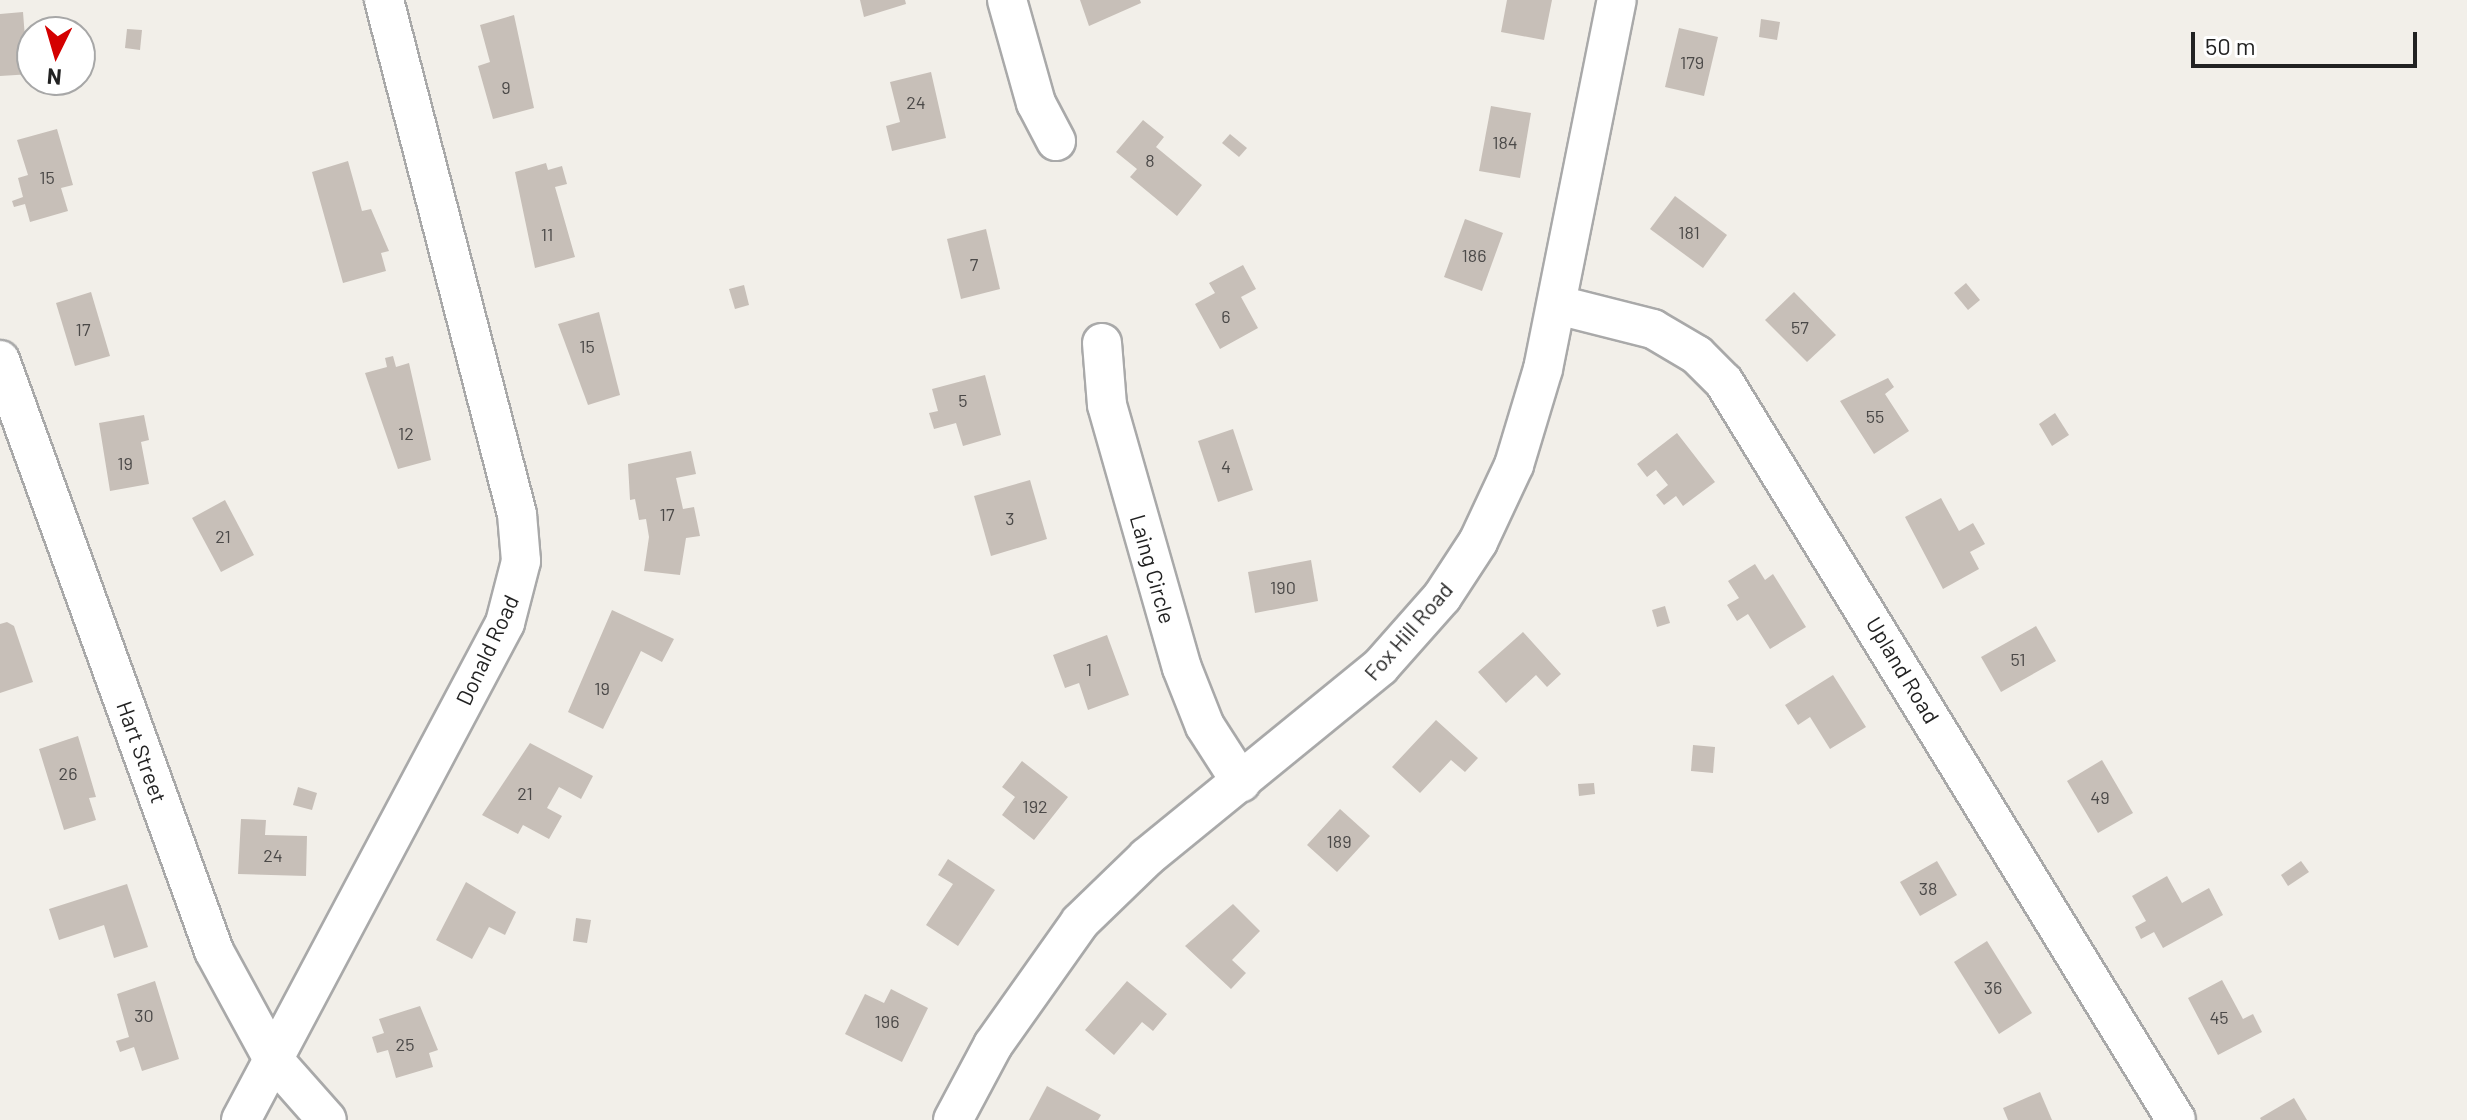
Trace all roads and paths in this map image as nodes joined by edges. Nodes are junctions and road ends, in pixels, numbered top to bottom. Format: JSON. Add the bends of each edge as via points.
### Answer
{"nodes":[{"id":1,"x":384,"y":0,"type":"edge"},
{"id":2,"x":1007,"y":0,"type":"edge"},
{"id":3,"x":1617,"y":0,"type":"edge"},
{"id":4,"x":1056,"y":141,"type":"dead end"},
{"id":5,"x":1558,"y":305,"type":"junction"},
{"id":6,"x":1102,"y":343,"type":"dead end"},
{"id":7,"x":0,"y":360,"type":"edge"},
{"id":8,"x":1241,"y":782,"type":"junction"},
{"id":9,"x":273,"y":1059,"type":"junction"},
{"id":10,"x":241,"y":1120,"type":"edge"},
{"id":11,"x":327,"y":1120,"type":"edge"},
{"id":12,"x":953,"y":1120,"type":"edge"},
{"id":13,"x":2176,"y":1120,"type":"edge"}],
"edges":[{"from":1,"to":9,"type":"street","name":"Donald Road","via":[[517,514],[521,561],[505,623]]},
{"from":2,"to":4,"type":"street","via":[[1036,103]]},
{"from":3,"to":5,"type":"street","name":"Fox Hill Road"},
{"from":5,"to":8,"type":"street","name":"Fox Hill Road","via":[[1514,465],[1460,570],[1380,667]]},
{"from":5,"to":13,"type":"street","name":"Upland Road","via":[[1653,329],[1697,355],[1724,382]]},
{"from":6,"to":8,"type":"street","name":"Laing Circle","via":[[1108,409],[1182,668],[1205,726]]},
{"from":7,"to":9,"type":"street","name":"Hart Street","via":[[214,951]]},
{"from":8,"to":12,"type":"street","name":"Fox Hill Road","via":[[1147,857],[1080,922],[993,1045]]},
{"from":9,"to":10,"type":"street","name":"Donald Road"},
{"from":9,"to":11,"type":"street","name":"Hart Street"}]}
